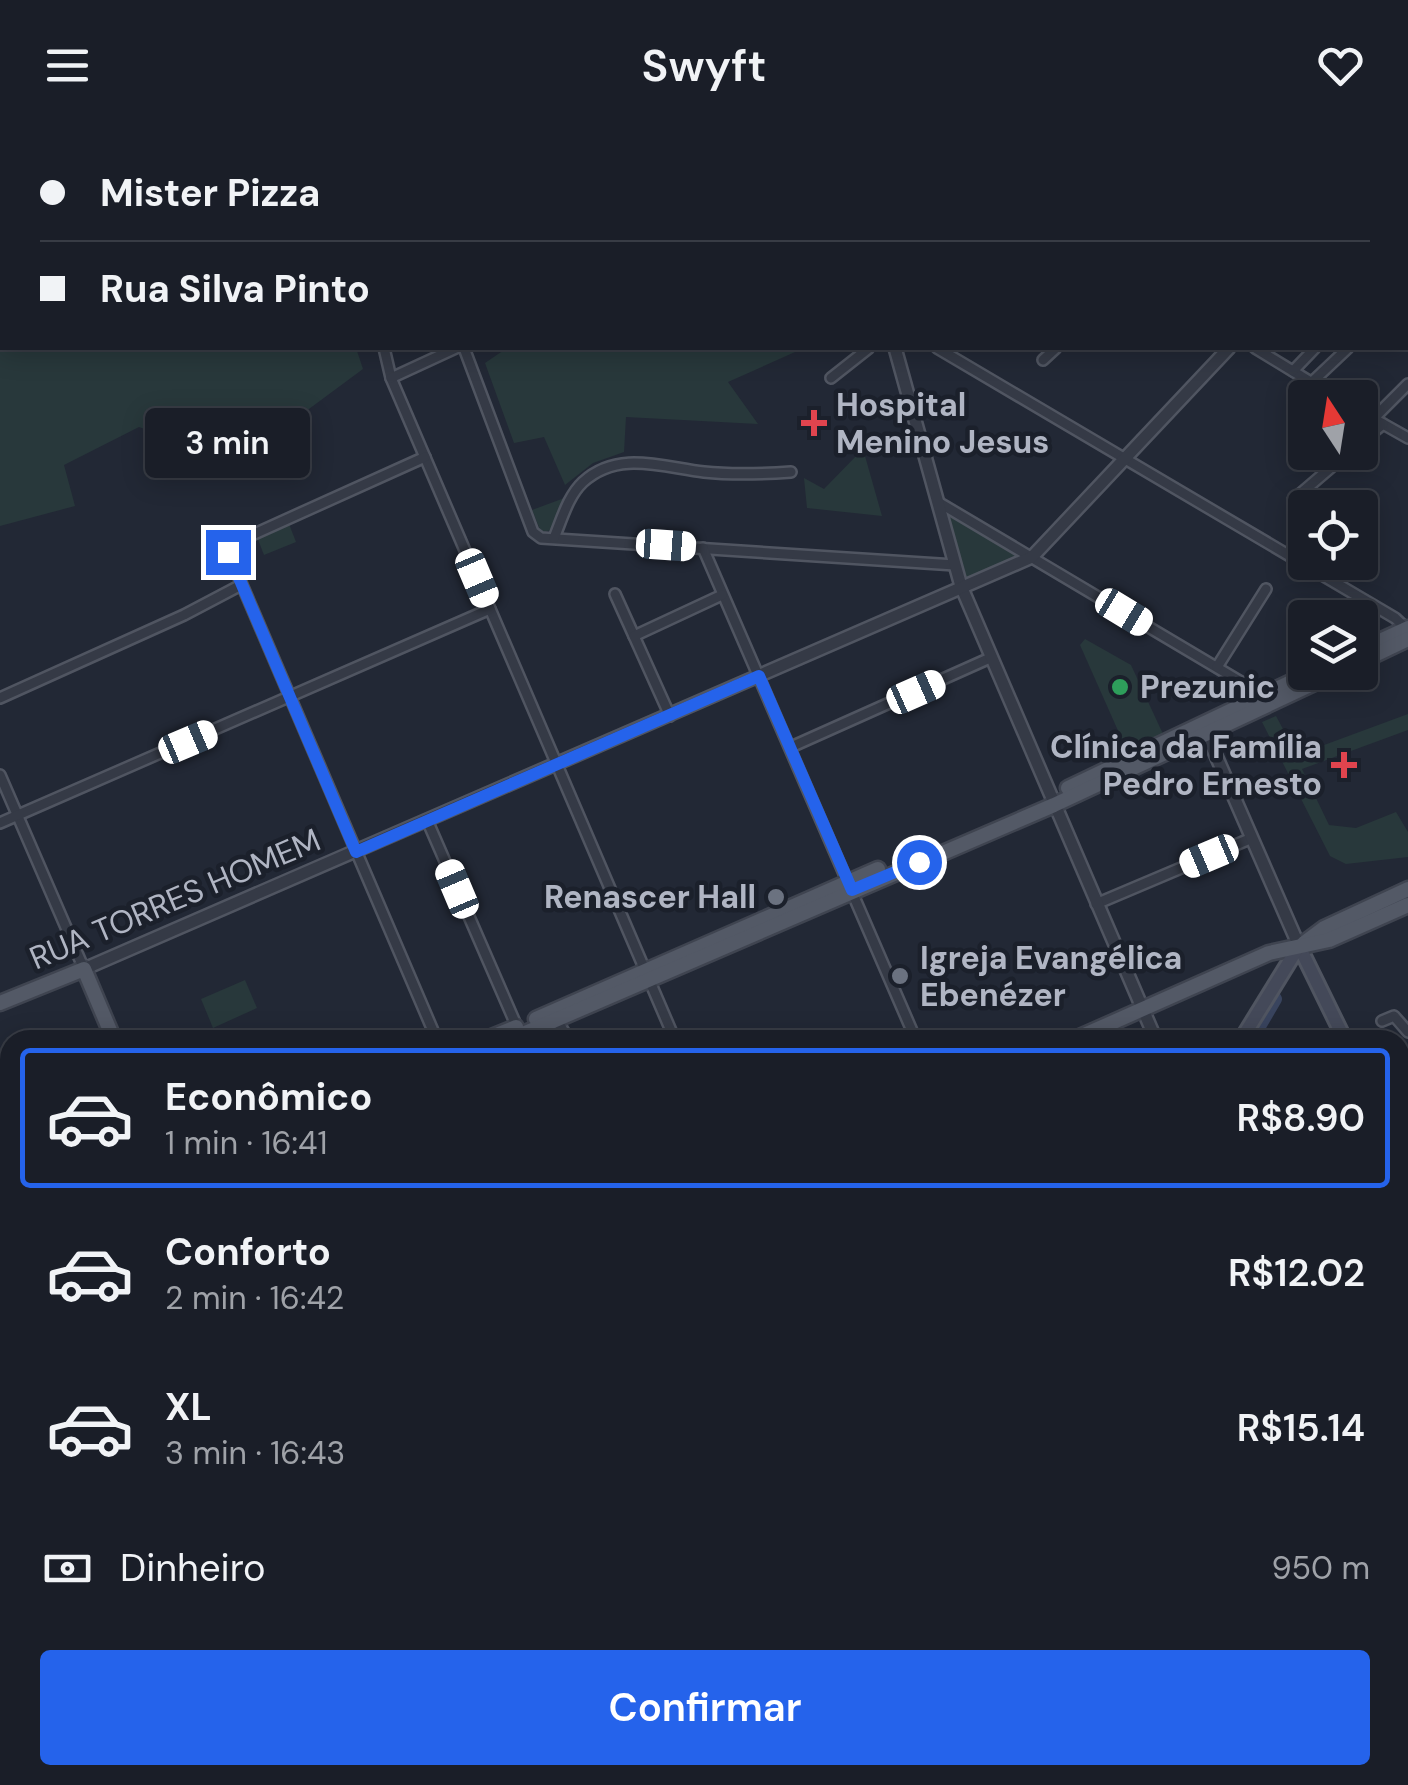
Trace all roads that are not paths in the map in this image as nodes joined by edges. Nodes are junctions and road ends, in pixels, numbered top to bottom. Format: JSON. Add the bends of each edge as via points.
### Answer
{"nodes":[{"id":1,"x":384,"y":350,"type":"edge"},
{"id":2,"x":455,"y":350,"type":"edge"},
{"id":3,"x":461,"y":350,"type":"edge"},
{"id":4,"x":867,"y":350,"type":"edge"},
{"id":5,"x":896,"y":350,"type":"edge"},
{"id":6,"x":940,"y":350,"type":"edge"},
{"id":7,"x":1054,"y":350,"type":"edge"},
{"id":8,"x":1228,"y":350,"type":"edge"},
{"id":9,"x":1313,"y":350,"type":"edge"},
{"id":10,"x":1346,"y":350,"type":"edge"},
{"id":11,"x":1271,"y":352,"type":"edge"},
{"id":12,"x":1043,"y":360,"type":"dead end"},
{"id":13,"x":1293,"y":371,"type":"junction"},
{"id":14,"x":391,"y":378,"type":"junction"},
{"id":15,"x":831,"y":378,"type":"dead end"},
{"id":16,"x":1309,"y":380,"type":"edge"},
{"id":17,"x":1314,"y":380,"type":"edge"},
{"id":18,"x":1408,"y":384,"type":"edge"},
{"id":19,"x":1378,"y":421,"type":"joint"},
{"id":20,"x":1408,"y":438,"type":"edge"},
{"id":21,"x":425,"y":457,"type":"junction"},
{"id":22,"x":1124,"y":458,"type":"junction"},
{"id":23,"x":1328,"y":470,"type":"edge"},
{"id":24,"x":790,"y":472,"type":"dead end"},
{"id":25,"x":1305,"y":490,"type":"edge"},
{"id":26,"x":938,"y":502,"type":"junction"},
{"id":27,"x":554,"y":538,"type":"junction"},
{"id":28,"x":703,"y":548,"type":"junction"},
{"id":29,"x":1032,"y":557,"type":"junction"},
{"id":30,"x":955,"y":565,"type":"junction"},
{"id":31,"x":241,"y":585,"type":"junction"},
{"id":32,"x":961,"y":586,"type":"junction"},
{"id":33,"x":1266,"y":589,"type":"dead end"},
{"id":34,"x":615,"y":594,"type":"dead end"},
{"id":35,"x":722,"y":595,"type":"junction"},
{"id":36,"x":490,"y":609,"type":"junction"},
{"id":37,"x":1408,"y":628,"type":"edge"},
{"id":38,"x":634,"y":636,"type":"junction"},
{"id":39,"x":1408,"y":639,"type":"edge"},
{"id":40,"x":1378,"y":642,"type":"edge"},
{"id":41,"x":1378,"y":653,"type":"edge"},
{"id":42,"x":990,"y":658,"type":"junction"},
{"id":43,"x":1216,"y":667,"type":"junction"},
{"id":44,"x":759,"y":676,"type":"junction"},
{"id":45,"x":1288,"y":684,"type":"edge"},
{"id":46,"x":1296,"y":690,"type":"edge"},
{"id":47,"x":1264,"y":695,"type":"junction"},
{"id":48,"x":0,"y":698,"type":"edge"},
{"id":49,"x":290,"y":698,"type":"junction"},
{"id":50,"x":670,"y":716,"type":"junction"},
{"id":51,"x":1205,"y":729,"type":"junction"},
{"id":52,"x":790,"y":747,"type":"junction"},
{"id":53,"x":557,"y":764,"type":"junction"},
{"id":54,"x":0,"y":774,"type":"edge"},
{"id":55,"x":1052,"y":801,"type":"junction"},
{"id":56,"x":18,"y":815,"type":"junction"},
{"id":57,"x":427,"y":820,"type":"junction"},
{"id":58,"x":0,"y":823,"type":"edge"},
{"id":59,"x":1252,"y":838,"type":"junction"},
{"id":60,"x":356,"y":852,"type":"junction"},
{"id":61,"x":850,"y":886,"type":"junction"},
{"id":62,"x":1408,"y":889,"type":"edge"},
{"id":63,"x":1096,"y":904,"type":"junction"},
{"id":64,"x":1408,"y":905,"type":"edge"},
{"id":65,"x":1300,"y":946,"type":"junction"},
{"id":66,"x":84,"y":969,"type":"junction"},
{"id":67,"x":648,"y":976,"type":"junction"},
{"id":68,"x":1,"y":1002,"type":"edge"},
{"id":69,"x":1142,"y":1010,"type":"junction"},
{"id":70,"x":554,"y":1017,"type":"junction"},
{"id":71,"x":1382,"y":1021,"type":"dead end"},
{"id":72,"x":110,"y":1030,"type":"edge"},
{"id":73,"x":433,"y":1030,"type":"edge"},
{"id":74,"x":511,"y":1030,"type":"edge"},
{"id":75,"x":523,"y":1030,"type":"edge"},
{"id":76,"x":562,"y":1030,"type":"edge"},
{"id":77,"x":671,"y":1030,"type":"edge"},
{"id":78,"x":912,"y":1030,"type":"edge"},
{"id":79,"x":1096,"y":1030,"type":"edge"},
{"id":80,"x":1151,"y":1030,"type":"edge"},
{"id":81,"x":1248,"y":1030,"type":"edge"},
{"id":82,"x":1339,"y":1030,"type":"edge"},
{"id":83,"x":1406,"y":1030,"type":"edge"}],
"edges":[{"from":1,"to":14,"type":"street"},
{"from":2,"to":14,"type":"street"},
{"from":3,"to":27,"type":"street","via":[[533,532]]},
{"from":4,"to":15,"type":"street"},
{"from":5,"to":26,"type":"street"},
{"from":6,"to":22,"type":"street"},
{"from":7,"to":12,"type":"street"},
{"from":8,"to":22,"type":"street"},
{"from":9,"to":13,"type":"street"},
{"from":10,"to":17,"type":"street"},
{"from":11,"to":13,"type":"street"},
{"from":13,"to":16,"type":"street"},
{"from":14,"to":21,"type":"street"},
{"from":18,"to":19,"type":"street"},
{"from":19,"to":20,"type":"street"},
{"from":21,"to":31,"type":"street","via":[[232,544],[228,552]]},
{"from":21,"to":36,"type":"street"},
{"from":22,"to":29,"type":"street"},
{"from":22,"to":37,"type":"street"},
{"from":23,"to":25,"type":"street"},
{"from":24,"to":27,"type":"street","via":[[616,464],[573,494]]},
{"from":26,"to":29,"type":"street"},
{"from":26,"to":30,"type":"street"},
{"from":27,"to":28,"type":"street"},
{"from":28,"to":30,"type":"street"},
{"from":28,"to":35,"type":"street"},
{"from":29,"to":32,"type":"street","name":"RUA TORRES HOMEM"},
{"from":29,"to":43,"type":"street"},
{"from":30,"to":32,"type":"street"},
{"from":31,"to":48,"type":"street"},
{"from":31,"to":49,"type":"street"},
{"from":32,"to":42,"type":"street"},
{"from":32,"to":44,"type":"street","name":"RUA TORRES HOMEM"},
{"from":33,"to":43,"type":"street"},
{"from":34,"to":38,"type":"street"},
{"from":35,"to":38,"type":"street"},
{"from":35,"to":44,"type":"street"},
{"from":36,"to":49,"type":"street"},
{"from":36,"to":53,"type":"street"},
{"from":37,"to":40,"type":"main road"},
{"from":38,"to":50,"type":"street"},
{"from":39,"to":41,"type":"main road"},
{"from":42,"to":52,"type":"street"},
{"from":42,"to":55,"type":"street"},
{"from":43,"to":47,"type":"street"},
{"from":44,"to":50,"type":"street","name":"RUA TORRES HOMEM"},
{"from":44,"to":52,"type":"street"},
{"from":45,"to":47,"type":"main road"},
{"from":46,"to":51,"type":"main road"},
{"from":47,"to":51,"type":"main road"},
{"from":49,"to":56,"type":"street"},
{"from":49,"to":60,"type":"street"},
{"from":50,"to":53,"type":"street","name":"RUA TORRES HOMEM"},
{"from":51,"to":55,"type":"main road"},
{"from":51,"to":59,"type":"street"},
{"from":52,"to":61,"type":"street"},
{"from":53,"to":57,"type":"street","name":"RUA TORRES HOMEM"},
{"from":53,"to":67,"type":"street"},
{"from":54,"to":56,"type":"street"},
{"from":55,"to":61,"type":"main road"},
{"from":55,"to":63,"type":"street"},
{"from":56,"to":58,"type":"street"},
{"from":56,"to":66,"type":"street"},
{"from":57,"to":60,"type":"street","name":"RUA TORRES HOMEM"},
{"from":57,"to":74,"type":"street"},
{"from":59,"to":63,"type":"street"},
{"from":59,"to":65,"type":"street"},
{"from":60,"to":66,"type":"street","name":"RUA TORRES HOMEM"},
{"from":60,"to":73,"type":"street"},
{"from":61,"to":67,"type":"main road"},
{"from":61,"to":78,"type":"street"},
{"from":62,"to":65,"type":"main road"},
{"from":63,"to":69,"type":"street"},
{"from":64,"to":65,"type":"main road"},
{"from":65,"to":69,"type":"main road","via":[[1269,953]]},
{"from":65,"to":81,"type":"main road"},
{"from":65,"to":82,"type":"main road"},
{"from":66,"to":68,"type":"main road","name":"RUA TORRES HOMEM"},
{"from":66,"to":72,"type":"main road"},
{"from":67,"to":70,"type":"main road"},
{"from":67,"to":77,"type":"street"},
{"from":69,"to":79,"type":"main road"},
{"from":69,"to":80,"type":"street"},
{"from":70,"to":75,"type":"main road"},
{"from":70,"to":76,"type":"street"},
{"from":71,"to":83,"type":"street","via":[[1394,1016]]}]}
